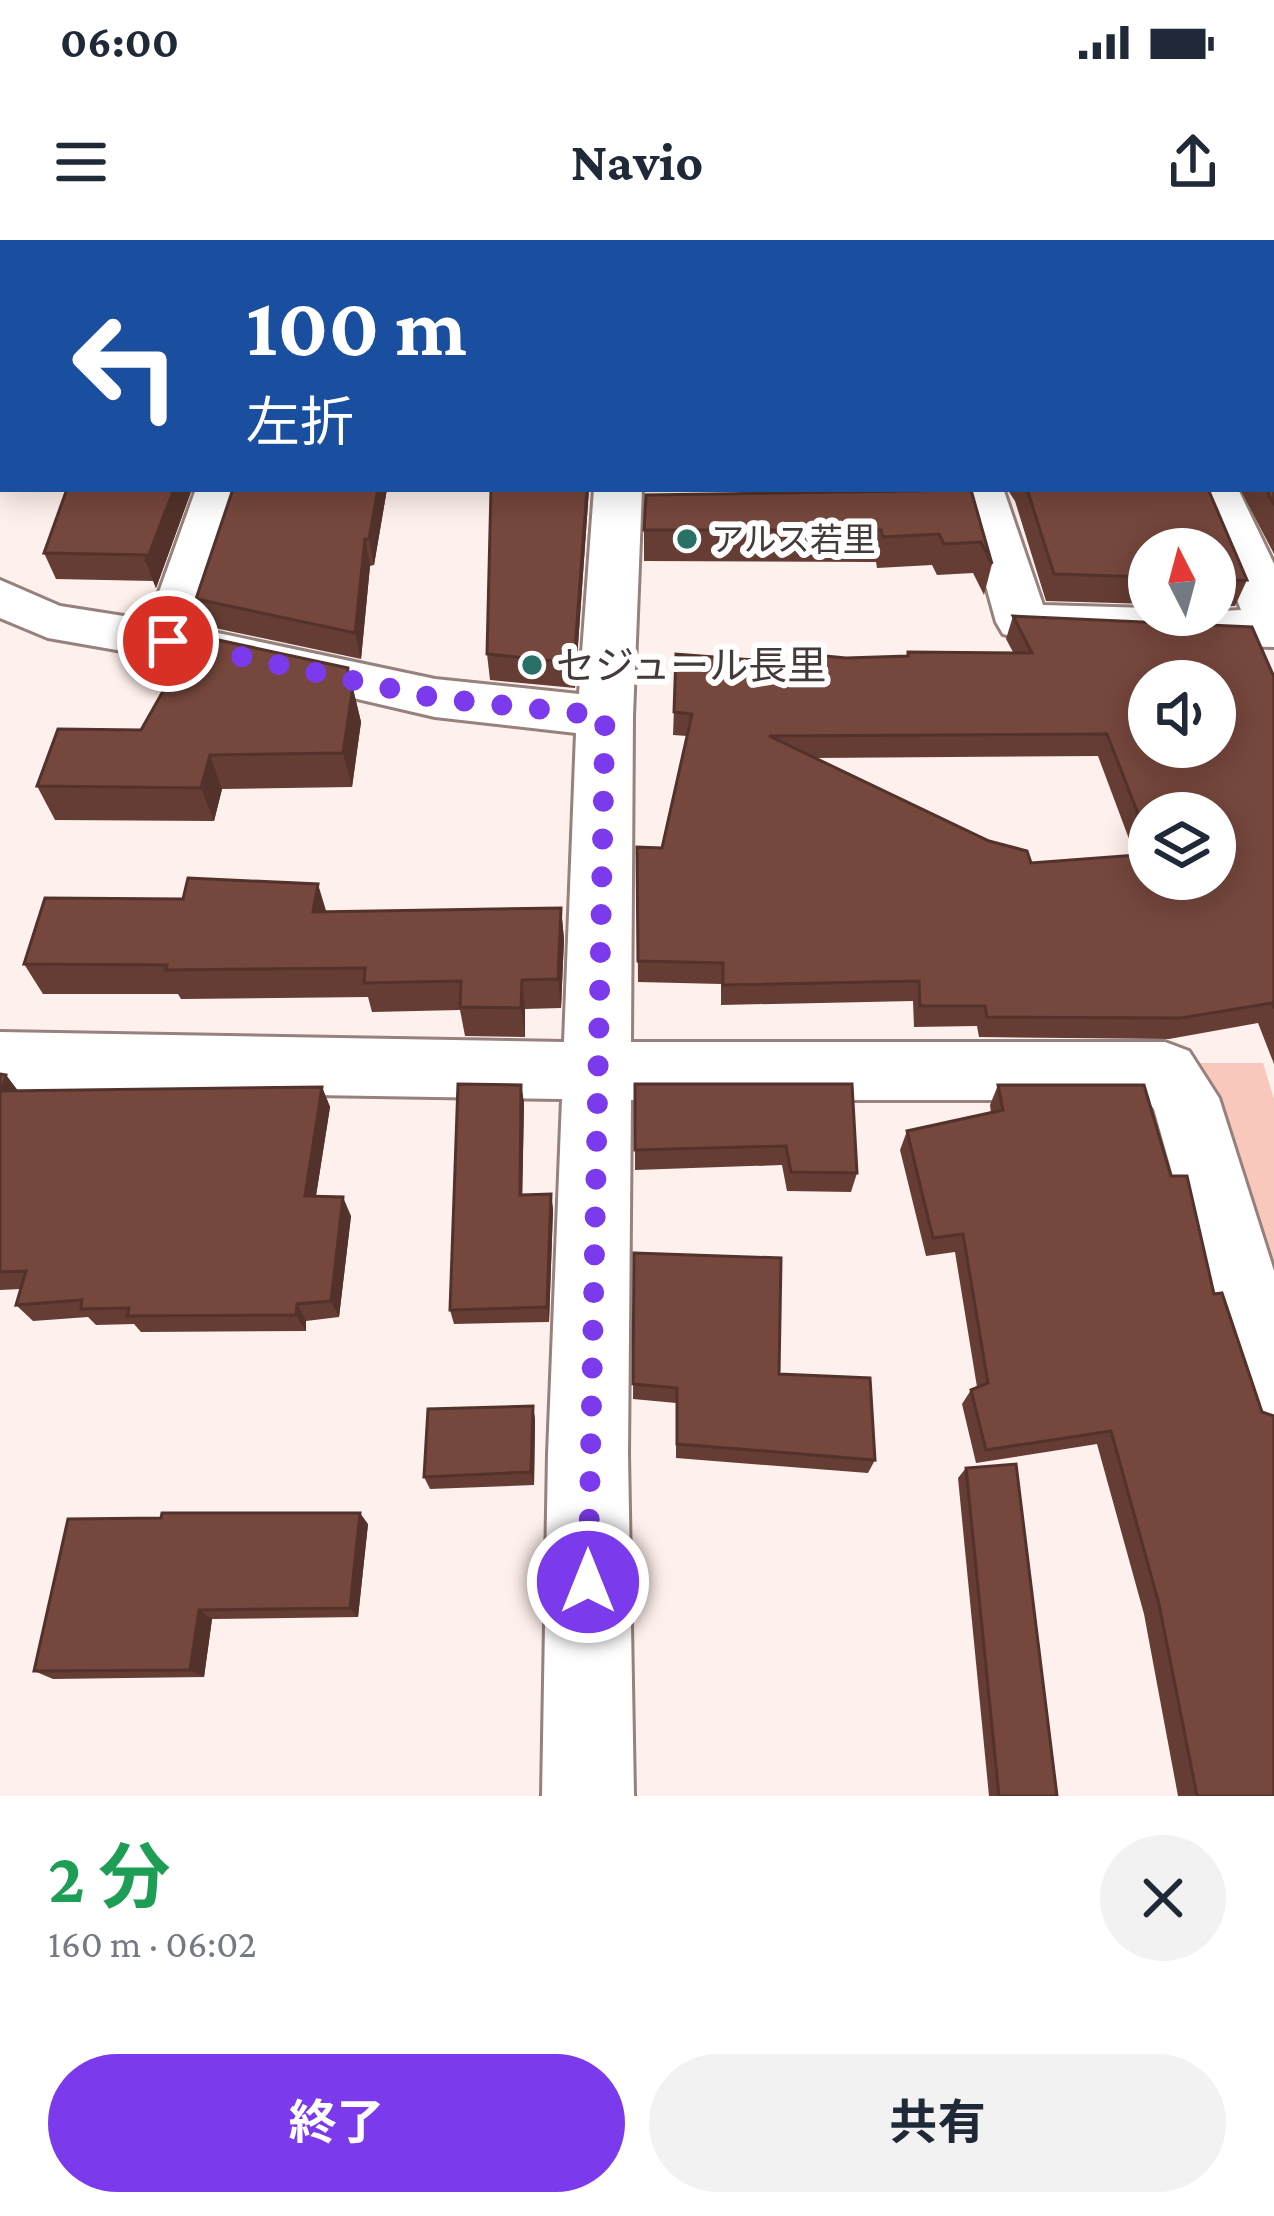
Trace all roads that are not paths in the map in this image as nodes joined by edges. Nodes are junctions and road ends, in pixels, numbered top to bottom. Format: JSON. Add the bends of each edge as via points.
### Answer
{"nodes":[{"id":1,"x":219,"y":492,"type":"edge"},
{"id":2,"x":1216,"y":492,"type":"edge"},
{"id":3,"x":912,"y":498,"type":"edge"},
{"id":4,"x":634,"y":500,"type":"edge"},
{"id":5,"x":0,"y":597,"type":"edge"},
{"id":6,"x":1274,"y":629,"type":"edge"},
{"id":7,"x":168,"y":641,"type":"junction"},
{"id":8,"x":605,"y":716,"type":"junction"},
{"id":9,"x":0,"y":1061,"type":"edge"},
{"id":10,"x":597,"y":1071,"type":"junction"},
{"id":11,"x":1264,"y":1317,"type":"edge"},
{"id":12,"x":1274,"y":1395,"type":"edge"},
{"id":13,"x":588,"y":1796,"type":"edge"}],
"edges":[{"from":1,"to":7,"type":"street"},
{"from":2,"to":6,"type":"street"},
{"from":3,"to":6,"type":"street","via":[[987,502],[1022,622]]},
{"from":4,"to":8,"type":"street"},
{"from":5,"to":7,"type":"street","via":[[48,620]]},
{"from":7,"to":8,"type":"street","via":[[435,698]]},
{"from":8,"to":10,"type":"street"},
{"from":9,"to":10,"type":"street"},
{"from":10,"to":11,"type":"street","via":[[1165,1070],[1185,1098]]},
{"from":10,"to":13,"type":"street"},
{"from":11,"to":12,"type":"street"}]}
